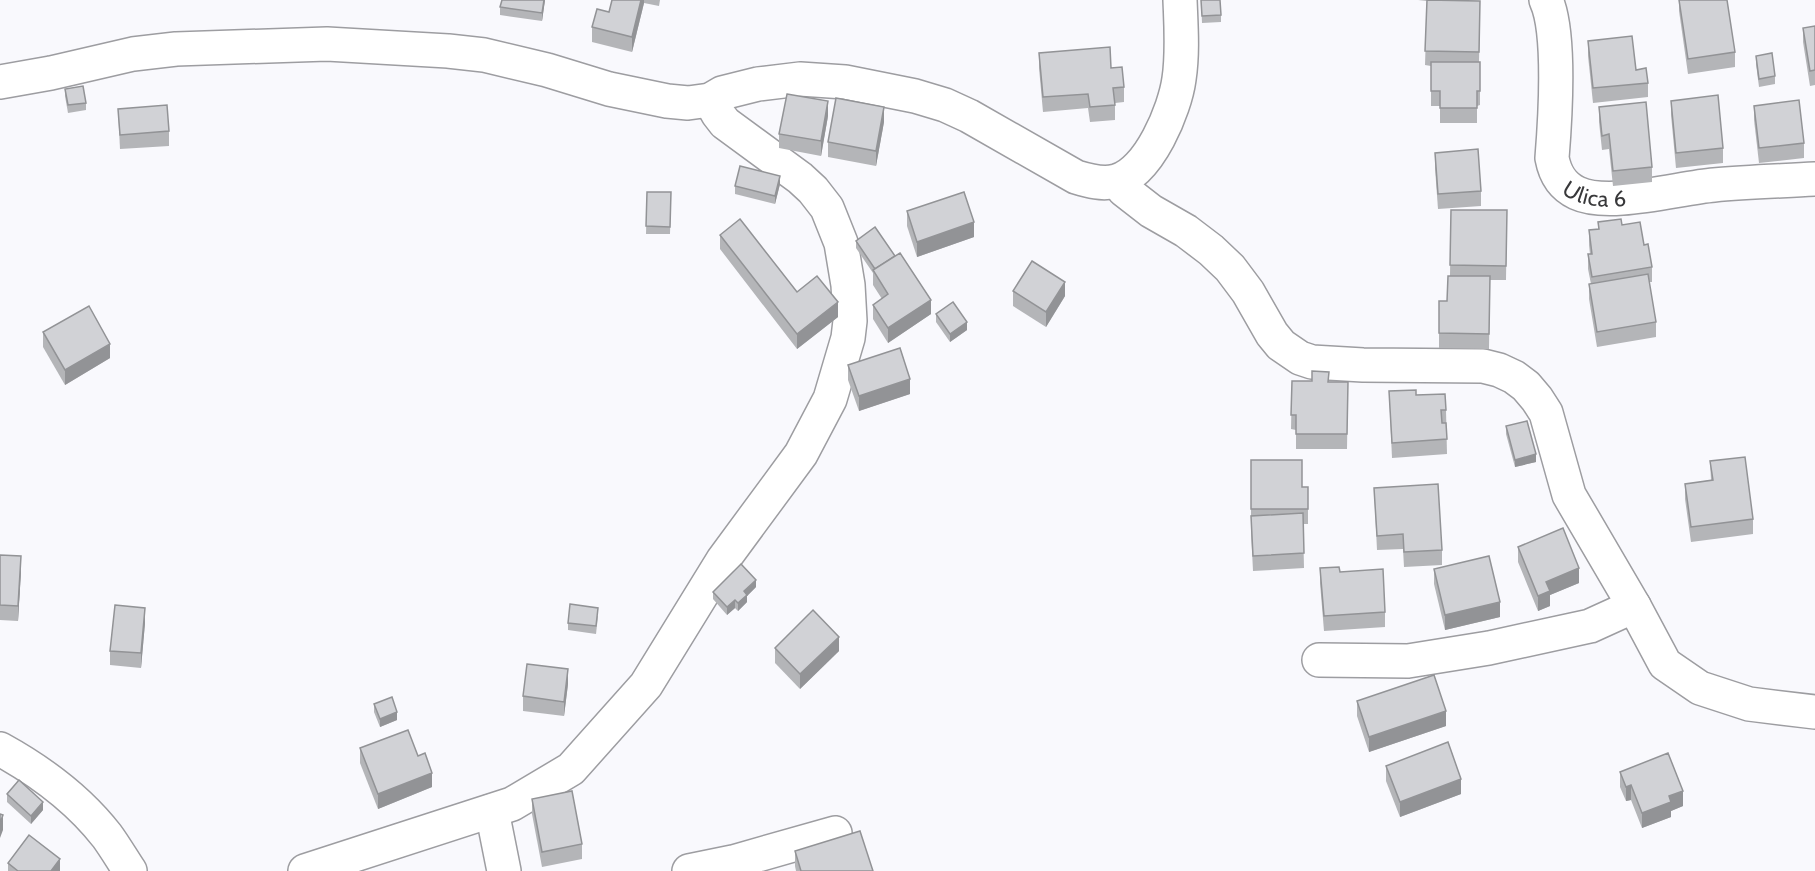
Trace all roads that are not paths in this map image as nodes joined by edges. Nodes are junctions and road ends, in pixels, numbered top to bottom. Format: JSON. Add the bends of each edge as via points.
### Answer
{"nodes":[{"id":1,"x":1180,"y":0,"type":"edge"},
{"id":2,"x":1546,"y":0,"type":"edge"},
{"id":3,"x":0,"y":82,"type":"edge"},
{"id":4,"x":710,"y":100,"type":"junction"},
{"id":5,"x":1815,"y":179,"type":"edge"},
{"id":6,"x":1118,"y":181,"type":"junction"},
{"id":7,"x":1634,"y":606,"type":"junction"},
{"id":8,"x":1319,"y":660,"type":"dead end"},
{"id":9,"x":1815,"y":712,"type":"edge"},
{"id":10,"x":0,"y":749,"type":"edge"},
{"id":11,"x":492,"y":811,"type":"junction"},
{"id":12,"x":835,"y":833,"type":"dead end"},
{"id":13,"x":130,"y":871,"type":"edge"},
{"id":14,"x":305,"y":871,"type":"edge"},
{"id":15,"x":504,"y":871,"type":"edge"},
{"id":16,"x":689,"y":871,"type":"edge"}],
"edges":[{"from":1,"to":6,"type":"street","via":[[1179,78],[1172,109],[1147,156],[1132,173]]},
{"from":2,"to":5,"type":"street","name":"Ulica 6","via":[[1554,37],[1552,158],[1554,170],[1567,187],[1592,197],[1622,198],[1712,185]]},
{"from":3,"to":4,"type":"street","via":[[133,54],[176,49],[327,44],[484,55],[667,101]]},
{"from":4,"to":6,"type":"street","via":[[758,84],[800,80],[877,88],[945,105],[1076,177],[1090,182]]},
{"from":4,"to":11,"type":"street","via":[[725,123],[813,190],[835,226],[845,261],[850,321],[830,399],[801,454],[723,560],[646,686],[571,769],[512,804]]},
{"from":6,"to":7,"type":"street","via":[[1133,198],[1186,231],[1230,268],[1272,334],[1300,358],[1363,365],[1483,366],[1499,370],[1526,386],[1546,413],[1569,495]]},
{"from":7,"to":8,"type":"street","via":[[1590,626],[1489,648],[1408,661]]},
{"from":7,"to":9,"type":"street","via":[[1665,664],[1700,688],[1749,704]]},
{"from":10,"to":13,"type":"street","via":[[40,774],[78,805]]},
{"from":11,"to":14,"type":"street"},
{"from":11,"to":15,"type":"street"},
{"from":12,"to":16,"type":"street"}]}
